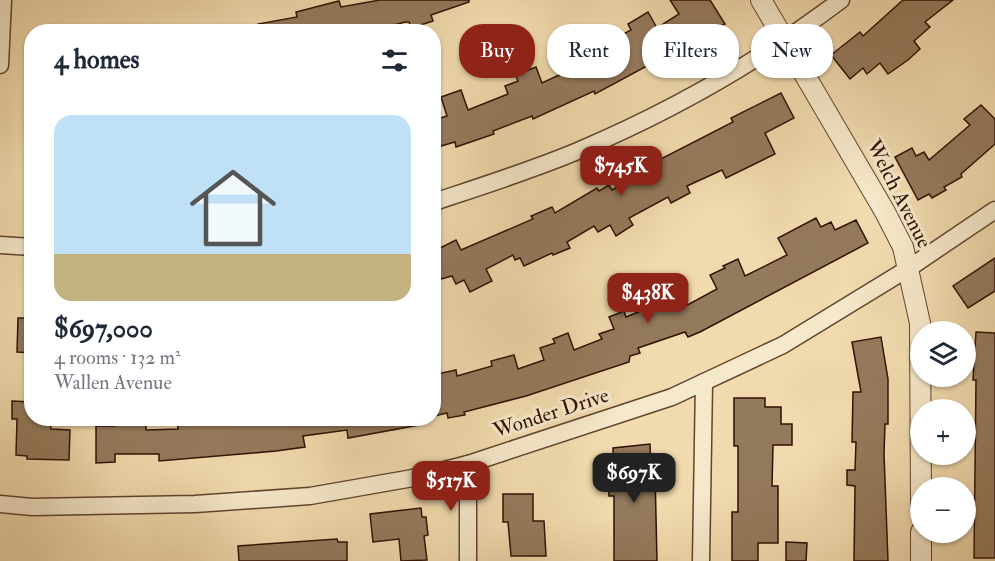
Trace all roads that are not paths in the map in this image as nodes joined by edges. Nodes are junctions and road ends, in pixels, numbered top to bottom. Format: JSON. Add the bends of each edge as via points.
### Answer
{"nodes":[{"id":1,"x":3,"y":0,"type":"edge"},
{"id":2,"x":761,"y":0,"type":"edge"},
{"id":3,"x":841,"y":0,"type":"edge"},
{"id":4,"x":776,"y":24,"type":"edge"},
{"id":5,"x":807,"y":24,"type":"edge"},
{"id":6,"x":751,"y":61,"type":"edge"},
{"id":7,"x":0,"y":65,"type":"edge"},
{"id":8,"x":808,"y":78,"type":"edge"},
{"id":9,"x":441,"y":200,"type":"edge"},
{"id":10,"x":995,"y":210,"type":"edge"},
{"id":11,"x":0,"y":244,"type":"edge"},
{"id":12,"x":24,"y":246,"type":"edge"},
{"id":13,"x":909,"y":268,"type":"junction"},
{"id":14,"x":704,"y":382,"type":"junction"},
{"id":15,"x":468,"y":464,"type":"junction"},
{"id":16,"x":921,"y":477,"type":"edge"},
{"id":17,"x":0,"y":504,"type":"edge"},
{"id":18,"x":921,"y":543,"type":"edge"},
{"id":19,"x":468,"y":561,"type":"edge"},
{"id":20,"x":701,"y":561,"type":"edge"},
{"id":21,"x":921,"y":561,"type":"edge"}],
"edges":[{"from":1,"to":7,"type":"street"},
{"from":2,"to":4,"type":"street","name":"Welch Avenue"},
{"from":3,"to":5,"type":"street"},
{"from":6,"to":9,"type":"street","via":[[705,89],[580,150]]},
{"from":8,"to":13,"type":"street","name":"Welch Avenue","via":[[885,212]]},
{"from":10,"to":13,"type":"street","name":"Wonder Drive"},
{"from":11,"to":12,"type":"street"},
{"from":13,"to":14,"type":"street","name":"Wonder Drive","via":[[783,345]]},
{"from":13,"to":16,"type":"street","name":"Welch Avenue","via":[[920,323]]},
{"from":14,"to":15,"type":"street","name":"Wonder Drive","via":[[672,398]]},
{"from":14,"to":20,"type":"street"},
{"from":15,"to":17,"type":"street","name":"Wonder Drive","via":[[414,478],[310,495],[195,504]]},
{"from":15,"to":19,"type":"street"},
{"from":18,"to":21,"type":"street"}]}
